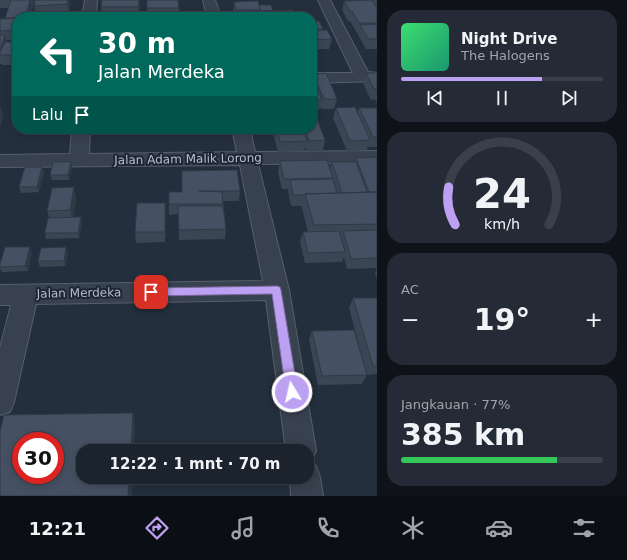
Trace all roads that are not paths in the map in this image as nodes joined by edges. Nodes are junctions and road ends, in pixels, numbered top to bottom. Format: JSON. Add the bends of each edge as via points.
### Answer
{"nodes":[{"id":1,"x":91,"y":0,"type":"edge"},
{"id":2,"x":209,"y":0,"type":"edge"},
{"id":3,"x":324,"y":0,"type":"edge"},
{"id":4,"x":90,"y":12,"type":"edge"},
{"id":5,"x":213,"y":12,"type":"edge"},
{"id":6,"x":370,"y":77,"type":"edge"},
{"id":7,"x":317,"y":78,"type":"edge"},
{"id":8,"x":81,"y":134,"type":"edge"},
{"id":9,"x":242,"y":134,"type":"edge"},
{"id":10,"x":377,"y":157,"type":"edge"},
{"id":11,"x":248,"y":158,"type":"junction"},
{"id":12,"x":0,"y":161,"type":"edge"},
{"id":13,"x":79,"y":161,"type":"junction"},
{"id":14,"x":277,"y":290,"type":"junction"},
{"id":15,"x":26,"y":294,"type":"junction"},
{"id":16,"x":0,"y":295,"type":"edge"},
{"id":17,"x":0,"y":402,"type":"edge"},
{"id":18,"x":300,"y":444,"type":"edge"},
{"id":19,"x":305,"y":484,"type":"edge"},
{"id":20,"x":307,"y":496,"type":"edge"}],
"edges":[{"from":1,"to":4,"type":"street"},
{"from":2,"to":5,"type":"street"},
{"from":3,"to":6,"type":"street"},
{"from":6,"to":7,"type":"street"},
{"from":8,"to":13,"type":"street"},
{"from":9,"to":11,"type":"street"},
{"from":10,"to":11,"type":"street","name":"Jalan Adam Malik Lorong"},
{"from":11,"to":13,"type":"street","name":"Jalan Adam Malik Lorong"},
{"from":11,"to":14,"type":"street"},
{"from":12,"to":13,"type":"street","name":"Jalan Adam Malik Lorong"},
{"from":14,"to":15,"type":"street","name":"Jalan Merdeka"},
{"from":14,"to":18,"type":"street"},
{"from":15,"to":16,"type":"street","name":"Jalan Merdeka"},
{"from":15,"to":17,"type":"street","name":"Jalan Merdeka"},
{"from":19,"to":20,"type":"street"}]}
